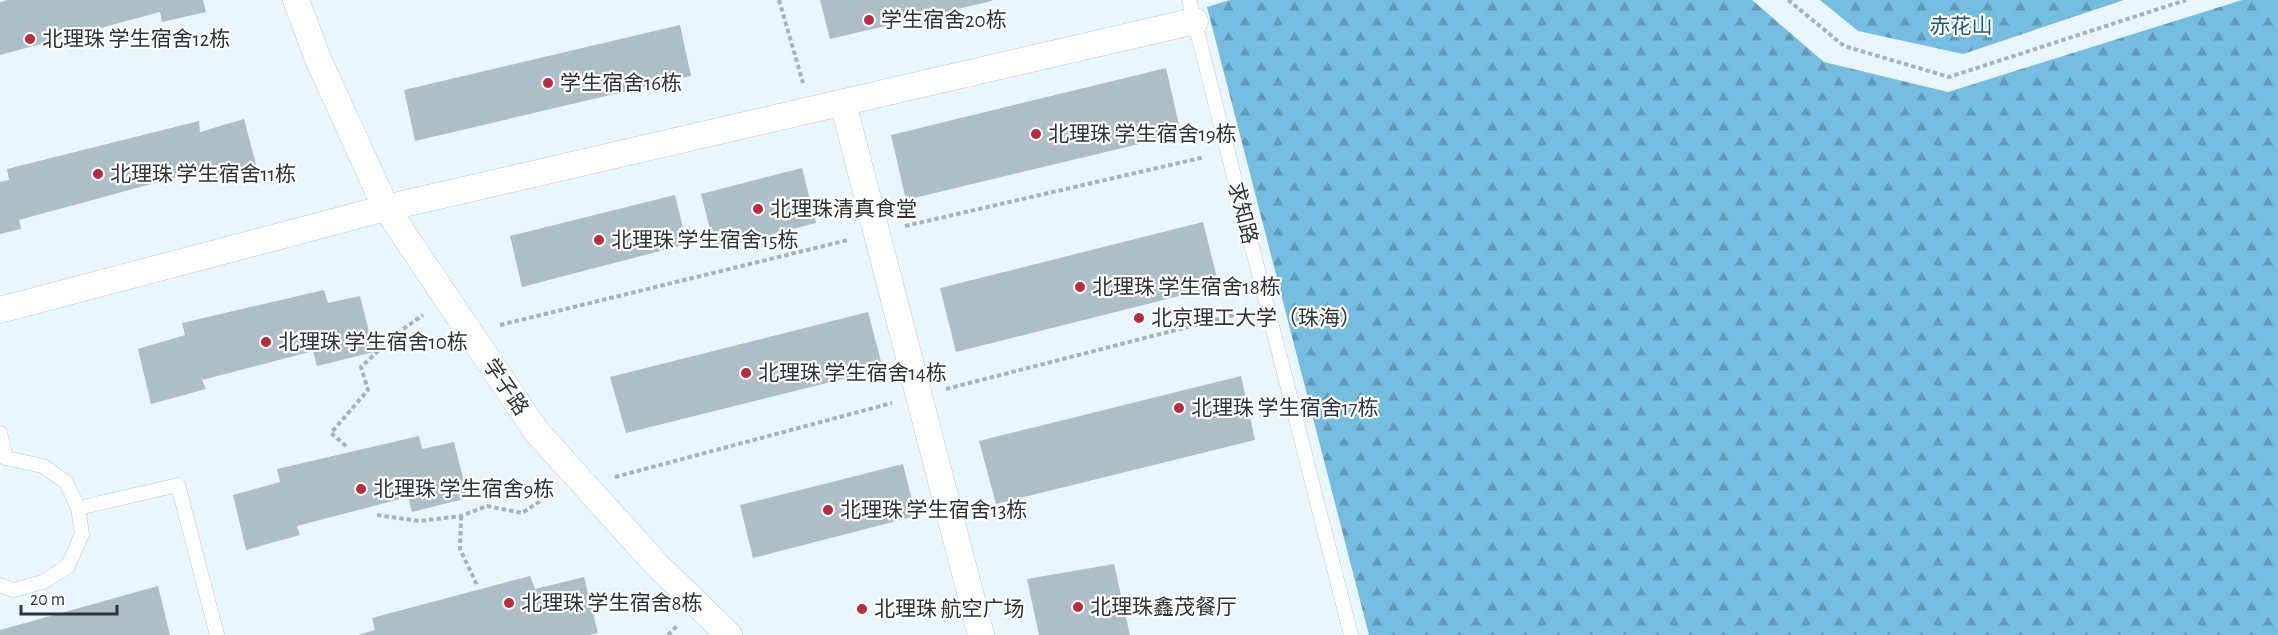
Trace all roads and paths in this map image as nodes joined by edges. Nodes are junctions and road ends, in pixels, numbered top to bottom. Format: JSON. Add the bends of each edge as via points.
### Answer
{"nodes":[{"id":1,"x":296,"y":0,"type":"edge"},
{"id":2,"x":779,"y":0,"type":"edge"},
{"id":3,"x":1788,"y":0,"type":"edge"},
{"id":4,"x":2186,"y":0,"type":"edge"},
{"id":5,"x":1192,"y":10,"type":"edge"},
{"id":6,"x":843,"y":102,"type":"junction"},
{"id":7,"x":811,"y":110,"type":"junction"},
{"id":8,"x":1228,"y":151,"type":"junction"},
{"id":9,"x":386,"y":208,"type":"junction"},
{"id":10,"x":877,"y":233,"type":"junction"},
{"id":11,"x":447,"y":298,"type":"junction"},
{"id":12,"x":0,"y":310,"type":"edge"},
{"id":13,"x":470,"y":333,"type":"junction"},
{"id":14,"x":0,"y":433,"type":"edge"},
{"id":15,"x":346,"y":446,"type":"dead end"},
{"id":16,"x":3,"y":461,"type":"edge"},
{"id":17,"x":568,"y":466,"type":"junction"},
{"id":18,"x":78,"y":508,"type":"junction"},
{"id":19,"x":377,"y":515,"type":"dead end"},
{"id":20,"x":461,"y":516,"type":"junction"},
{"id":21,"x":0,"y":585,"type":"edge"},
{"id":22,"x":477,"y":585,"type":"dead end"},
{"id":23,"x":217,"y":635,"type":"edge"},
{"id":24,"x":729,"y":635,"type":"edge"},
{"id":25,"x":981,"y":635,"type":"edge"},
{"id":26,"x":1351,"y":635,"type":"edge"}],
"edges":[{"from":1,"to":9,"type":"street","name":"学子路","via":[[318,59]]},
{"from":2,"to":7,"type":"path"},
{"from":3,"to":4,"type":"path","via":[[1844,46],[1948,77]]},
{"from":5,"to":6,"type":"street"},
{"from":5,"to":8,"type":"lane","name":"求知路"},
{"from":6,"to":7,"type":"street"},
{"from":6,"to":10,"type":"street"},
{"from":7,"to":9,"type":"street"},
{"from":8,"to":10,"type":"path"},
{"from":8,"to":26,"type":"lane","name":"求知路"},
{"from":9,"to":11,"type":"street","name":"学子路"},
{"from":9,"to":12,"type":"street"},
{"from":10,"to":13,"type":"path"},
{"from":10,"to":25,"type":"street"},
{"from":11,"to":13,"type":"street","name":"学子路"},
{"from":11,"to":15,"type":"path","via":[[394,335],[361,367],[368,390],[331,433]]},
{"from":13,"to":17,"type":"street","name":"学子路","via":[[536,431]]},
{"from":14,"to":16,"type":"lane"},
{"from":16,"to":18,"type":"lane","via":[[43,466],[66,482]]},
{"from":17,"to":20,"type":"path","via":[[539,502],[522,513],[487,506]]},
{"from":17,"to":24,"type":"street","name":"学子路","via":[[657,565]]},
{"from":18,"to":21,"type":"lane","via":[[82,534],[68,566],[43,582],[13,590]]},
{"from":18,"to":23,"type":"lane","via":[[178,485]]},
{"from":19,"to":20,"type":"path","via":[[419,521]]},
{"from":20,"to":22,"type":"path","via":[[460,549]]}]}
